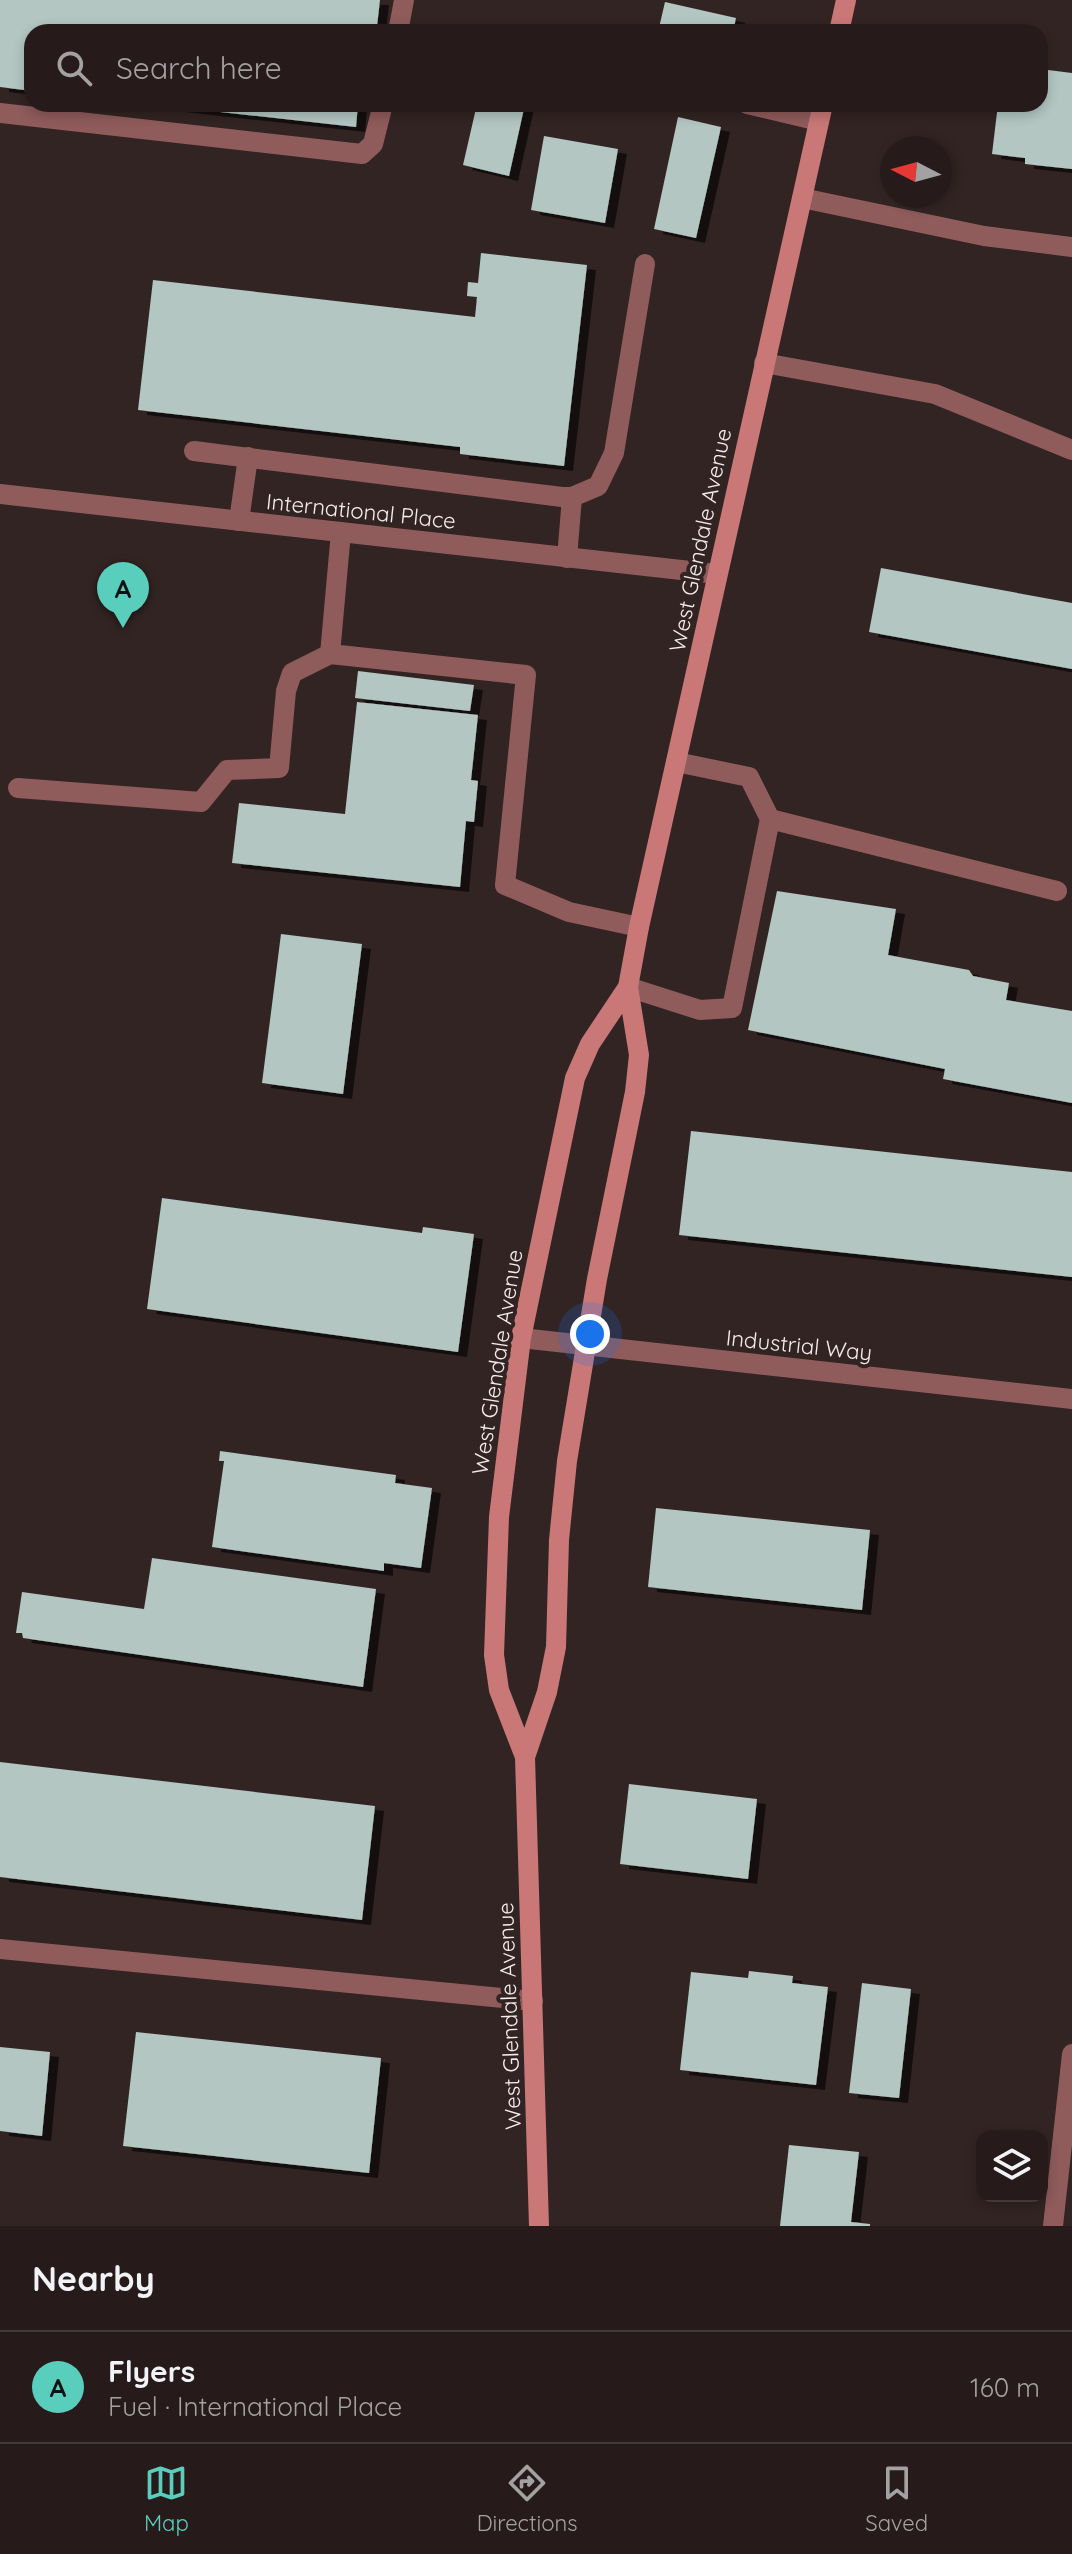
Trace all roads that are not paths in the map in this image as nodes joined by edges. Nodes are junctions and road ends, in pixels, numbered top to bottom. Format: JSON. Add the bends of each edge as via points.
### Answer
{"nodes":[{"id":1,"x":404,"y":0,"type":"edge"},
{"id":2,"x":846,"y":0,"type":"edge"},
{"id":3,"x":400,"y":24,"type":"edge"},
{"id":4,"x":841,"y":24,"type":"edge"},
{"id":5,"x":381,"y":112,"type":"edge"},
{"id":6,"x":821,"y":112,"type":"edge"},
{"id":7,"x":0,"y":113,"type":"edge"},
{"id":8,"x":802,"y":198,"type":"junction"},
{"id":9,"x":1072,"y":247,"type":"edge"},
{"id":10,"x":645,"y":264,"type":"dead end"},
{"id":11,"x":764,"y":363,"type":"junction"},
{"id":12,"x":1072,"y":450,"type":"edge"},
{"id":13,"x":194,"y":451,"type":"dead end"},
{"id":14,"x":248,"y":457,"type":"junction"},
{"id":15,"x":0,"y":494,"type":"edge"},
{"id":16,"x":572,"y":497,"type":"junction"},
{"id":17,"x":239,"y":521,"type":"junction"},
{"id":18,"x":341,"y":532,"type":"junction"},
{"id":19,"x":567,"y":558,"type":"junction"},
{"id":20,"x":717,"y":574,"type":"junction"},
{"id":21,"x":330,"y":654,"type":"junction"},
{"id":22,"x":676,"y":762,"type":"junction"},
{"id":23,"x":18,"y":788,"type":"dead end"},
{"id":24,"x":770,"y":819,"type":"junction"},
{"id":25,"x":1057,"y":891,"type":"dead end"},
{"id":26,"x":639,"y":927,"type":"junction"},
{"id":27,"x":628,"y":987,"type":"junction"},
{"id":28,"x":521,"y":1338,"type":"junction"},
{"id":29,"x":585,"y":1345,"type":"junction"},
{"id":30,"x":1072,"y":1399,"type":"edge"},
{"id":31,"x":525,"y":1757,"type":"junction"},
{"id":32,"x":0,"y":1949,"type":"edge"},
{"id":33,"x":533,"y":2001,"type":"junction"},
{"id":34,"x":1072,"y":2054,"type":"edge"},
{"id":35,"x":539,"y":2226,"type":"edge"},
{"id":36,"x":1053,"y":2226,"type":"edge"}],
"edges":[{"from":1,"to":3,"type":"street"},
{"from":2,"to":4,"type":"main road"},
{"from":5,"to":7,"type":"street","via":[[373,144],[362,154]]},
{"from":6,"to":8,"type":"main road","name":"West Glendale Avenue"},
{"from":8,"to":9,"type":"street","via":[[984,236]]},
{"from":8,"to":11,"type":"main road","name":"West Glendale Avenue"},
{"from":10,"to":16,"type":"street","via":[[614,453],[598,486]]},
{"from":11,"to":12,"type":"street","via":[[935,394]]},
{"from":11,"to":20,"type":"main road","name":"West Glendale Avenue"},
{"from":13,"to":14,"type":"street"},
{"from":14,"to":16,"type":"street"},
{"from":14,"to":17,"type":"street"},
{"from":15,"to":17,"type":"street","name":"International Place"},
{"from":16,"to":19,"type":"street"},
{"from":17,"to":18,"type":"street","name":"International Place"},
{"from":18,"to":19,"type":"street","name":"International Place"},
{"from":18,"to":21,"type":"street"},
{"from":19,"to":20,"type":"street","name":"International Place"},
{"from":20,"to":22,"type":"main road","name":"West Glendale Avenue"},
{"from":21,"to":23,"type":"street","via":[[292,673],[279,768],[227,770],[201,802]]},
{"from":21,"to":26,"type":"street","via":[[526,675],[505,885],[569,912]]},
{"from":22,"to":24,"type":"street","via":[[749,777]]},
{"from":22,"to":26,"type":"main road","name":"West Glendale Avenue"},
{"from":24,"to":25,"type":"street"},
{"from":24,"to":27,"type":"street","via":[[732,1008],[700,1010]]},
{"from":26,"to":27,"type":"main road","name":"West Glendale Avenue"},
{"from":27,"to":28,"type":"main road","name":"West Glendale Avenue","via":[[590,1044],[575,1078]]},
{"from":27,"to":29,"type":"main road","name":"West Glendale Avenue","via":[[639,1055],[635,1092]]},
{"from":28,"to":29,"type":"street","name":"Industrial Way"},
{"from":28,"to":31,"type":"main road","name":"West Glendale Avenue","via":[[499,1517],[494,1642],[499,1690]]},
{"from":29,"to":30,"type":"street","name":"Industrial Way"},
{"from":29,"to":31,"type":"main road","name":"West Glendale Avenue","via":[[562,1508],[556,1647]]},
{"from":31,"to":33,"type":"main road","name":"West Glendale Avenue"},
{"from":32,"to":33,"type":"street"},
{"from":33,"to":35,"type":"main road","name":"West Glendale Avenue"},
{"from":34,"to":36,"type":"street"}]}
